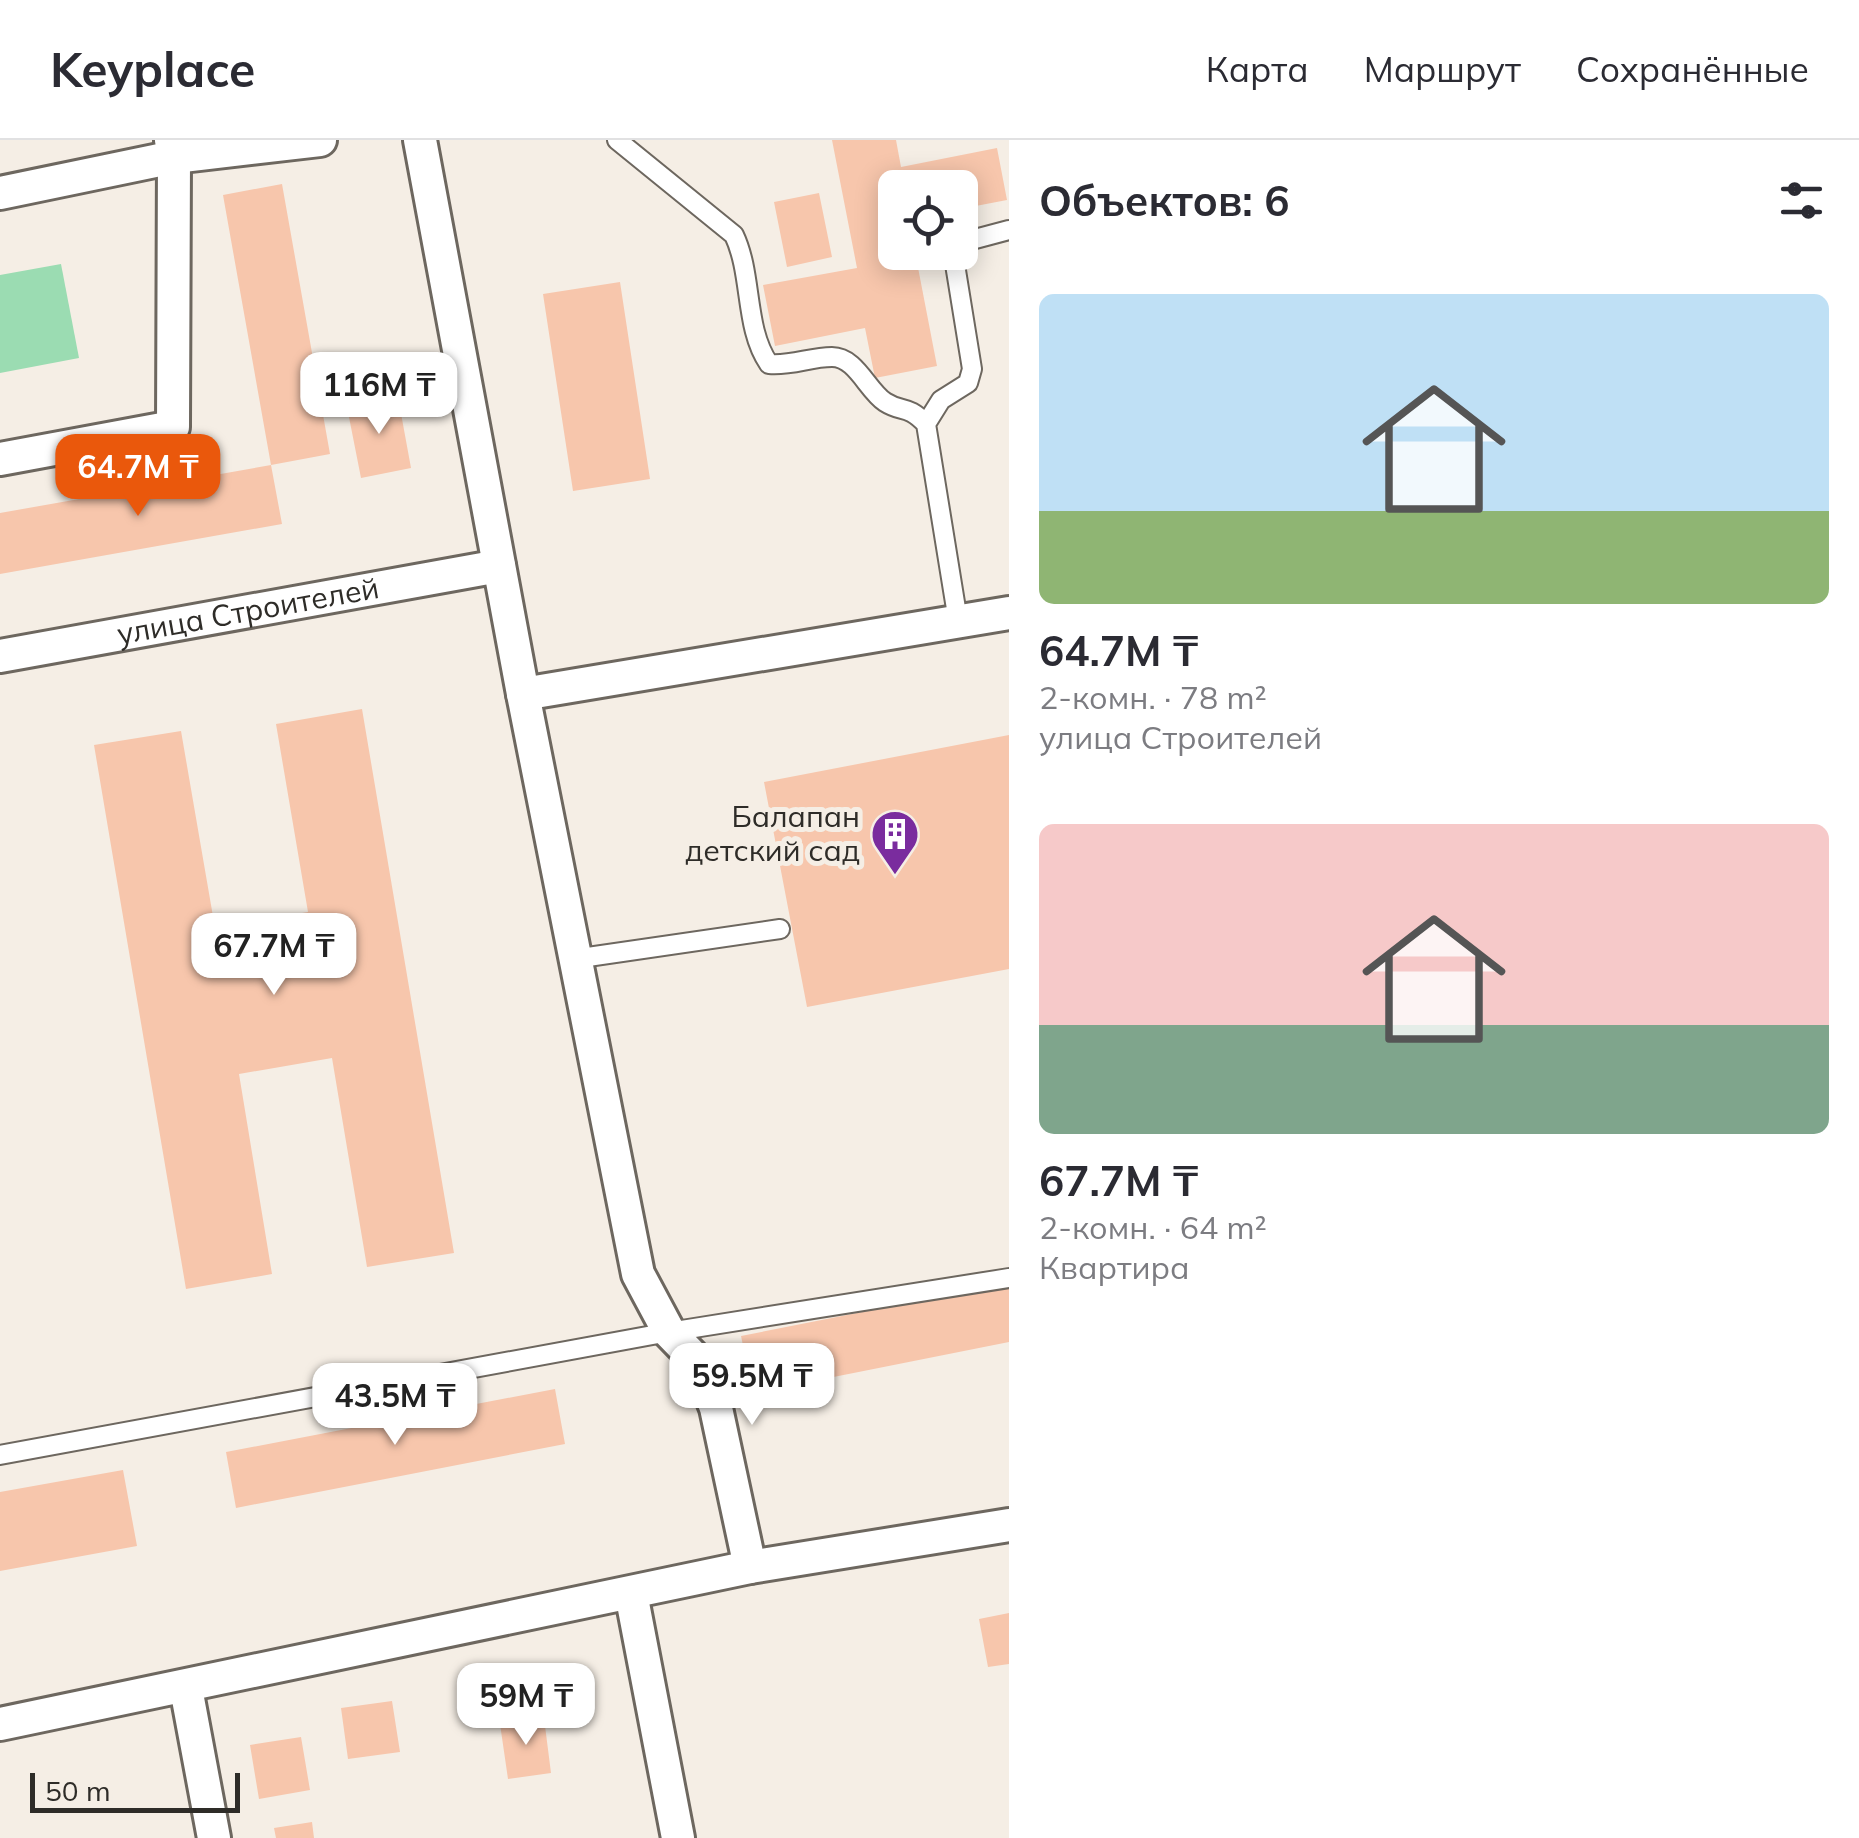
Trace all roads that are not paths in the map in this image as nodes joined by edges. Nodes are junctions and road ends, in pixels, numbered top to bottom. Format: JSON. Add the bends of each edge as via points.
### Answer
{"nodes":[{"id":1,"x":320,"y":140,"type":"edge"},
{"id":2,"x":420,"y":140,"type":"edge"},
{"id":3,"x":617,"y":140,"type":"edge"},
{"id":4,"x":172,"y":149,"type":"edge"},
{"id":5,"x":0,"y":194,"type":"edge"},
{"id":6,"x":1009,"y":230,"type":"edge"},
{"id":7,"x":978,"y":238,"type":"edge"},
{"id":8,"x":956,"y":270,"type":"edge"},
{"id":9,"x":926,"y":424,"type":"junction"},
{"id":10,"x":0,"y":459,"type":"edge"},
{"id":11,"x":499,"y":566,"type":"junction"},
{"id":12,"x":1009,"y":613,"type":"edge"},
{"id":13,"x":958,"y":621,"type":"junction"},
{"id":14,"x":0,"y":656,"type":"edge"},
{"id":15,"x":523,"y":694,"type":"junction"},
{"id":16,"x":780,"y":929,"type":"dead end"},
{"id":17,"x":574,"y":959,"type":"junction"},
{"id":18,"x":1009,"y":1278,"type":"edge"},
{"id":19,"x":669,"y":1332,"type":"junction"},
{"id":20,"x":0,"y":1456,"type":"edge"},
{"id":21,"x":1009,"y":1525,"type":"edge"},
{"id":22,"x":750,"y":1566,"type":"junction"},
{"id":23,"x":631,"y":1593,"type":"junction"},
{"id":24,"x":186,"y":1688,"type":"junction"},
{"id":25,"x":0,"y":1724,"type":"edge"},
{"id":26,"x":214,"y":1838,"type":"edge"},
{"id":27,"x":678,"y":1838,"type":"edge"}],
"edges":[{"from":1,"to":4,"type":"street"},
{"from":2,"to":11,"type":"street"},
{"from":3,"to":9,"type":"lane","via":[[734,235],[759,349],[769,364],[834,357],[849,363],[887,404],[911,408]]},
{"from":4,"to":5,"type":"street"},
{"from":4,"to":10,"type":"street","via":[[173,427]]},
{"from":6,"to":7,"type":"lane"},
{"from":8,"to":9,"type":"lane","via":[[972,370],[968,384],[941,400]]},
{"from":9,"to":13,"type":"lane"},
{"from":11,"to":14,"type":"street","name":"улица Строителей"},
{"from":11,"to":15,"type":"street"},
{"from":12,"to":13,"type":"street"},
{"from":13,"to":15,"type":"street"},
{"from":15,"to":17,"type":"street"},
{"from":16,"to":17,"type":"lane"},
{"from":17,"to":19,"type":"street","via":[[638,1274]]},
{"from":18,"to":19,"type":"lane"},
{"from":19,"to":20,"type":"lane"},
{"from":19,"to":22,"type":"street","via":[[698,1362],[716,1408]]},
{"from":21,"to":22,"type":"street"},
{"from":22,"to":23,"type":"street"},
{"from":23,"to":24,"type":"street"},
{"from":23,"to":27,"type":"street"},
{"from":24,"to":25,"type":"street"},
{"from":24,"to":26,"type":"street"}]}
